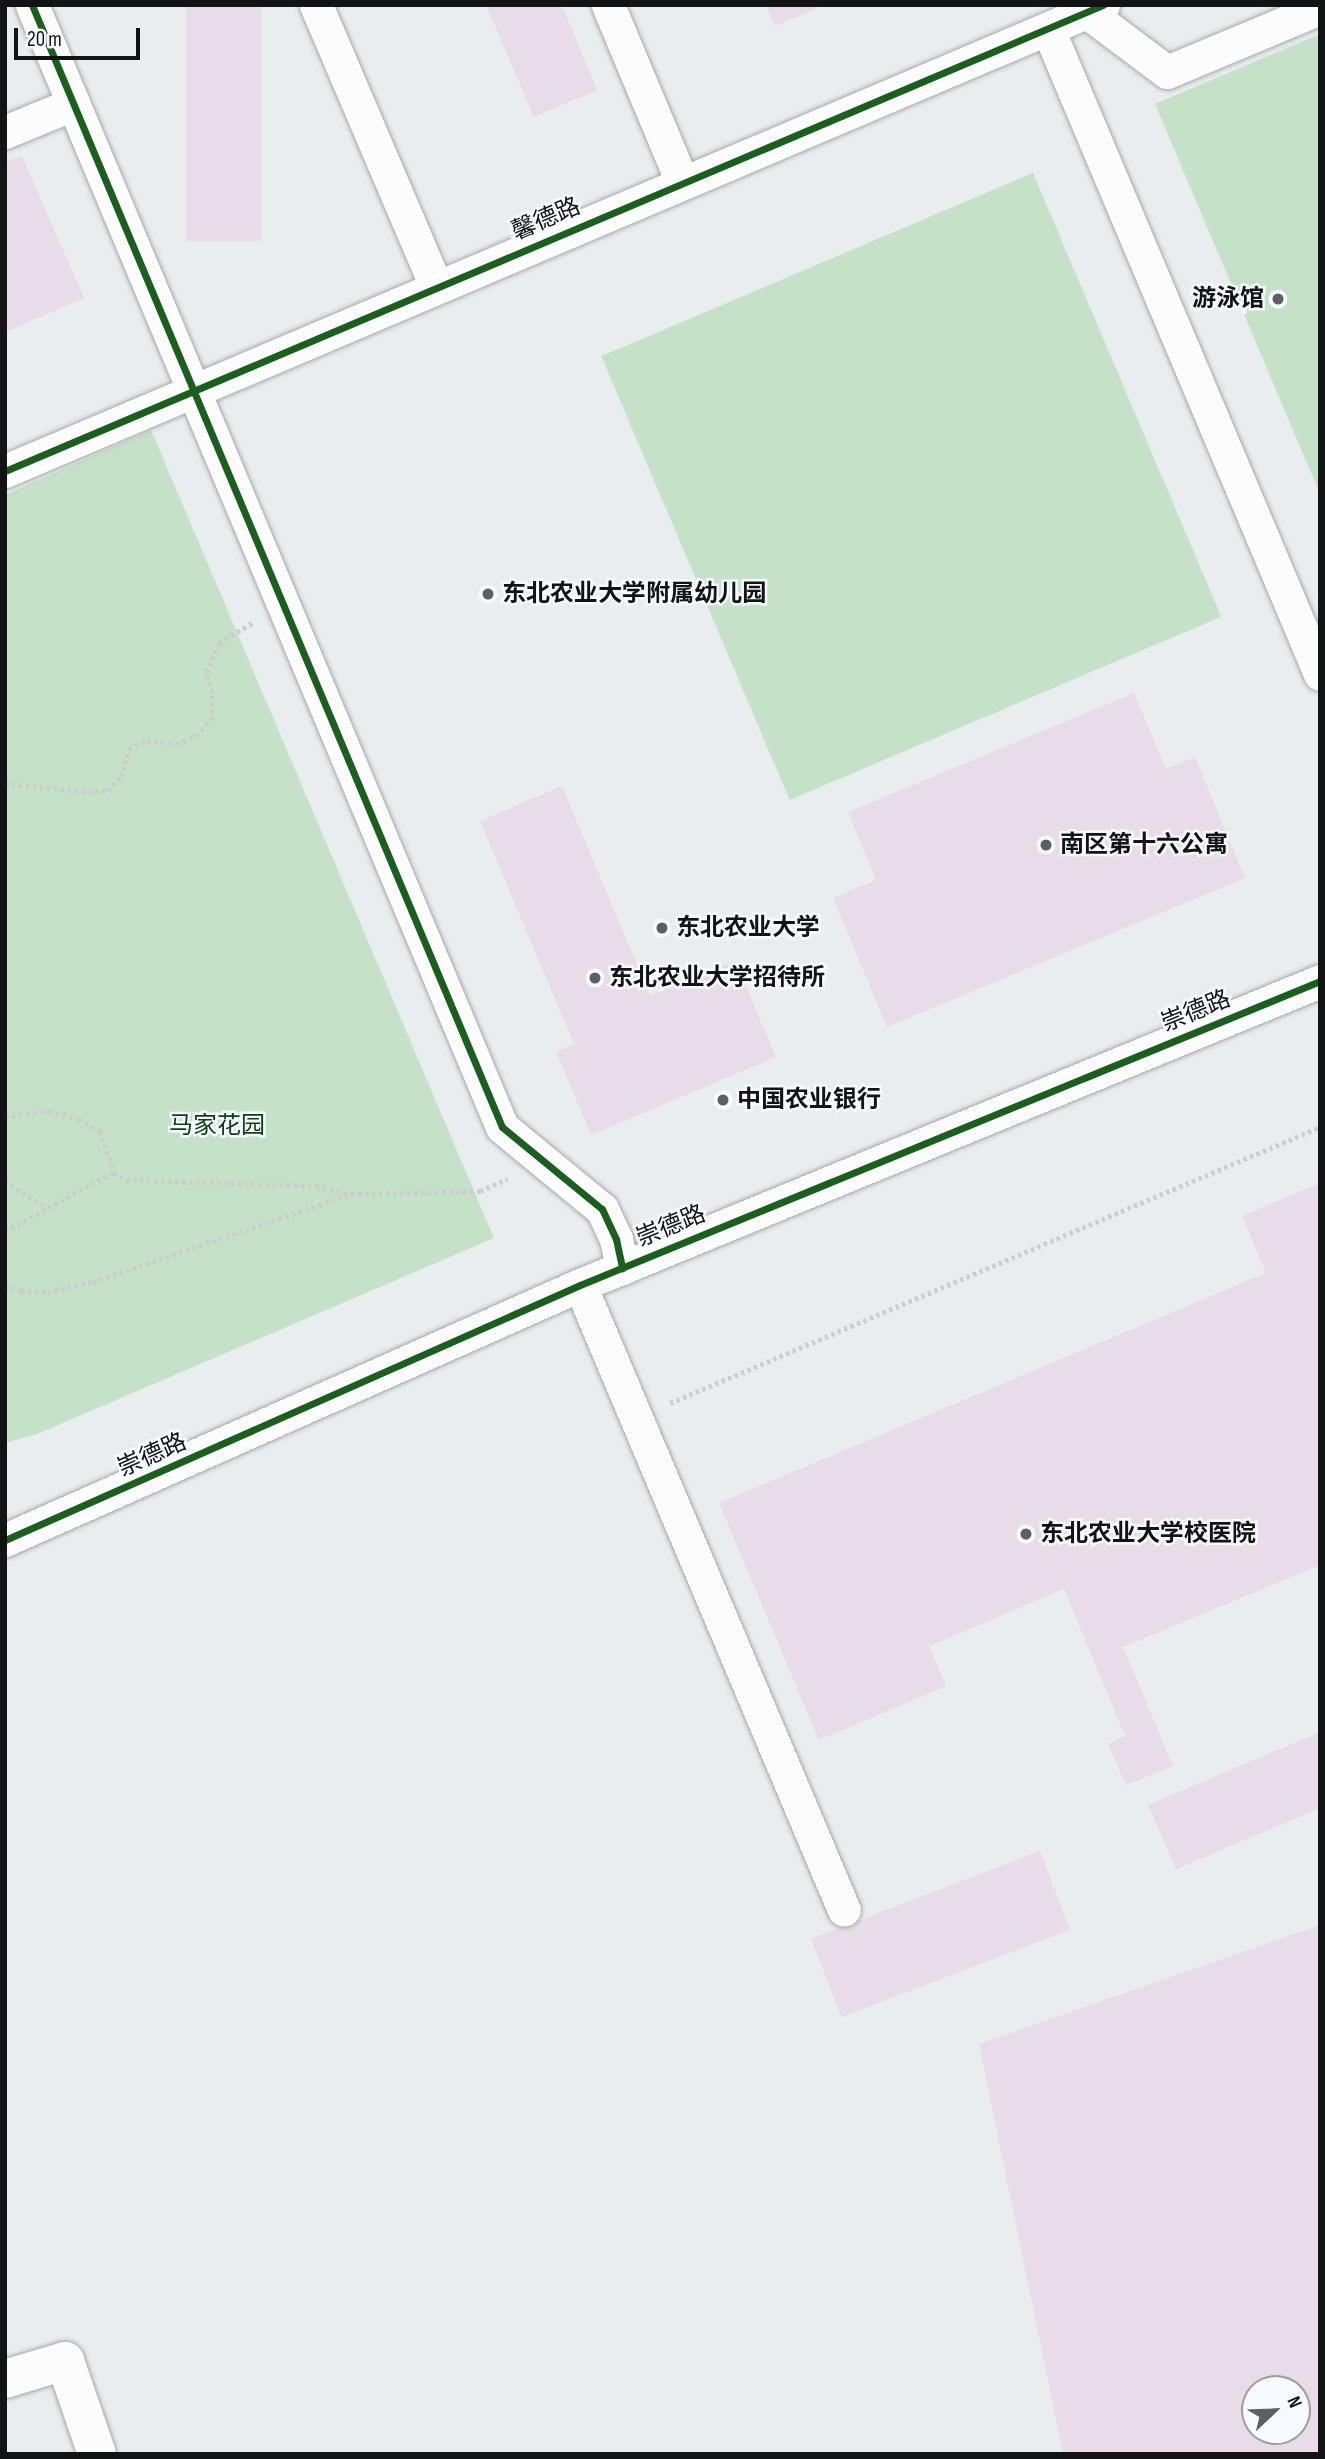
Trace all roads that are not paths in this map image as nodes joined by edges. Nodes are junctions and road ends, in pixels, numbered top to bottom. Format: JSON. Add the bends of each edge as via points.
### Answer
{"nodes":[{"id":1,"x":32,"y":5,"type":"edge"},
{"id":2,"x":316,"y":5,"type":"edge"},
{"id":3,"x":608,"y":5,"type":"edge"},
{"id":4,"x":1320,"y":8,"type":"edge"},
{"id":5,"x":1095,"y":9,"type":"edge"},
{"id":6,"x":1048,"y":29,"type":"junction"},
{"id":7,"x":73,"y":104,"type":"junction"},
{"id":8,"x":5,"y":132,"type":"edge"},
{"id":9,"x":682,"y":182,"type":"junction"},
{"id":10,"x":436,"y":287,"type":"junction"},
{"id":11,"x":192,"y":390,"type":"junction"},
{"id":12,"x":5,"y":471,"type":"edge"},
{"id":13,"x":1320,"y":674,"type":"edge"},
{"id":14,"x":1320,"y":981,"type":"edge"},
{"id":15,"x":622,"y":1268,"type":"junction"},
{"id":16,"x":580,"y":1285,"type":"junction"},
{"id":17,"x":63,"y":1516,"type":"junction"},
{"id":18,"x":5,"y":1521,"type":"edge"},
{"id":19,"x":5,"y":1540,"type":"edge"},
{"id":20,"x":844,"y":1910,"type":"dead end"},
{"id":21,"x":5,"y":2379,"type":"edge"},
{"id":22,"x":97,"y":2454,"type":"edge"}],
"edges":[{"from":1,"to":7,"type":"street"},
{"from":2,"to":10,"type":"street"},
{"from":3,"to":9,"type":"street"},
{"from":4,"to":5,"type":"street","via":[[1167,72]]},
{"from":5,"to":6,"type":"street","name":"馨德路"},
{"from":6,"to":9,"type":"street","name":"馨德路"},
{"from":6,"to":13,"type":"street"},
{"from":7,"to":8,"type":"street"},
{"from":7,"to":11,"type":"street"},
{"from":9,"to":10,"type":"street","name":"馨德路"},
{"from":10,"to":11,"type":"street","name":"馨德路"},
{"from":11,"to":12,"type":"street","name":"馨德路"},
{"from":11,"to":15,"type":"street","via":[[502,1127],[602,1209],[616,1239]]},
{"from":14,"to":15,"type":"street","name":"崇德路"},
{"from":15,"to":16,"type":"street","name":"崇德路"},
{"from":16,"to":17,"type":"street","name":"崇德路"},
{"from":16,"to":20,"type":"street"},
{"from":17,"to":18,"type":"street"},
{"from":17,"to":19,"type":"street","name":"崇德路"},
{"from":21,"to":22,"type":"street","via":[[65,2361]]}]}
